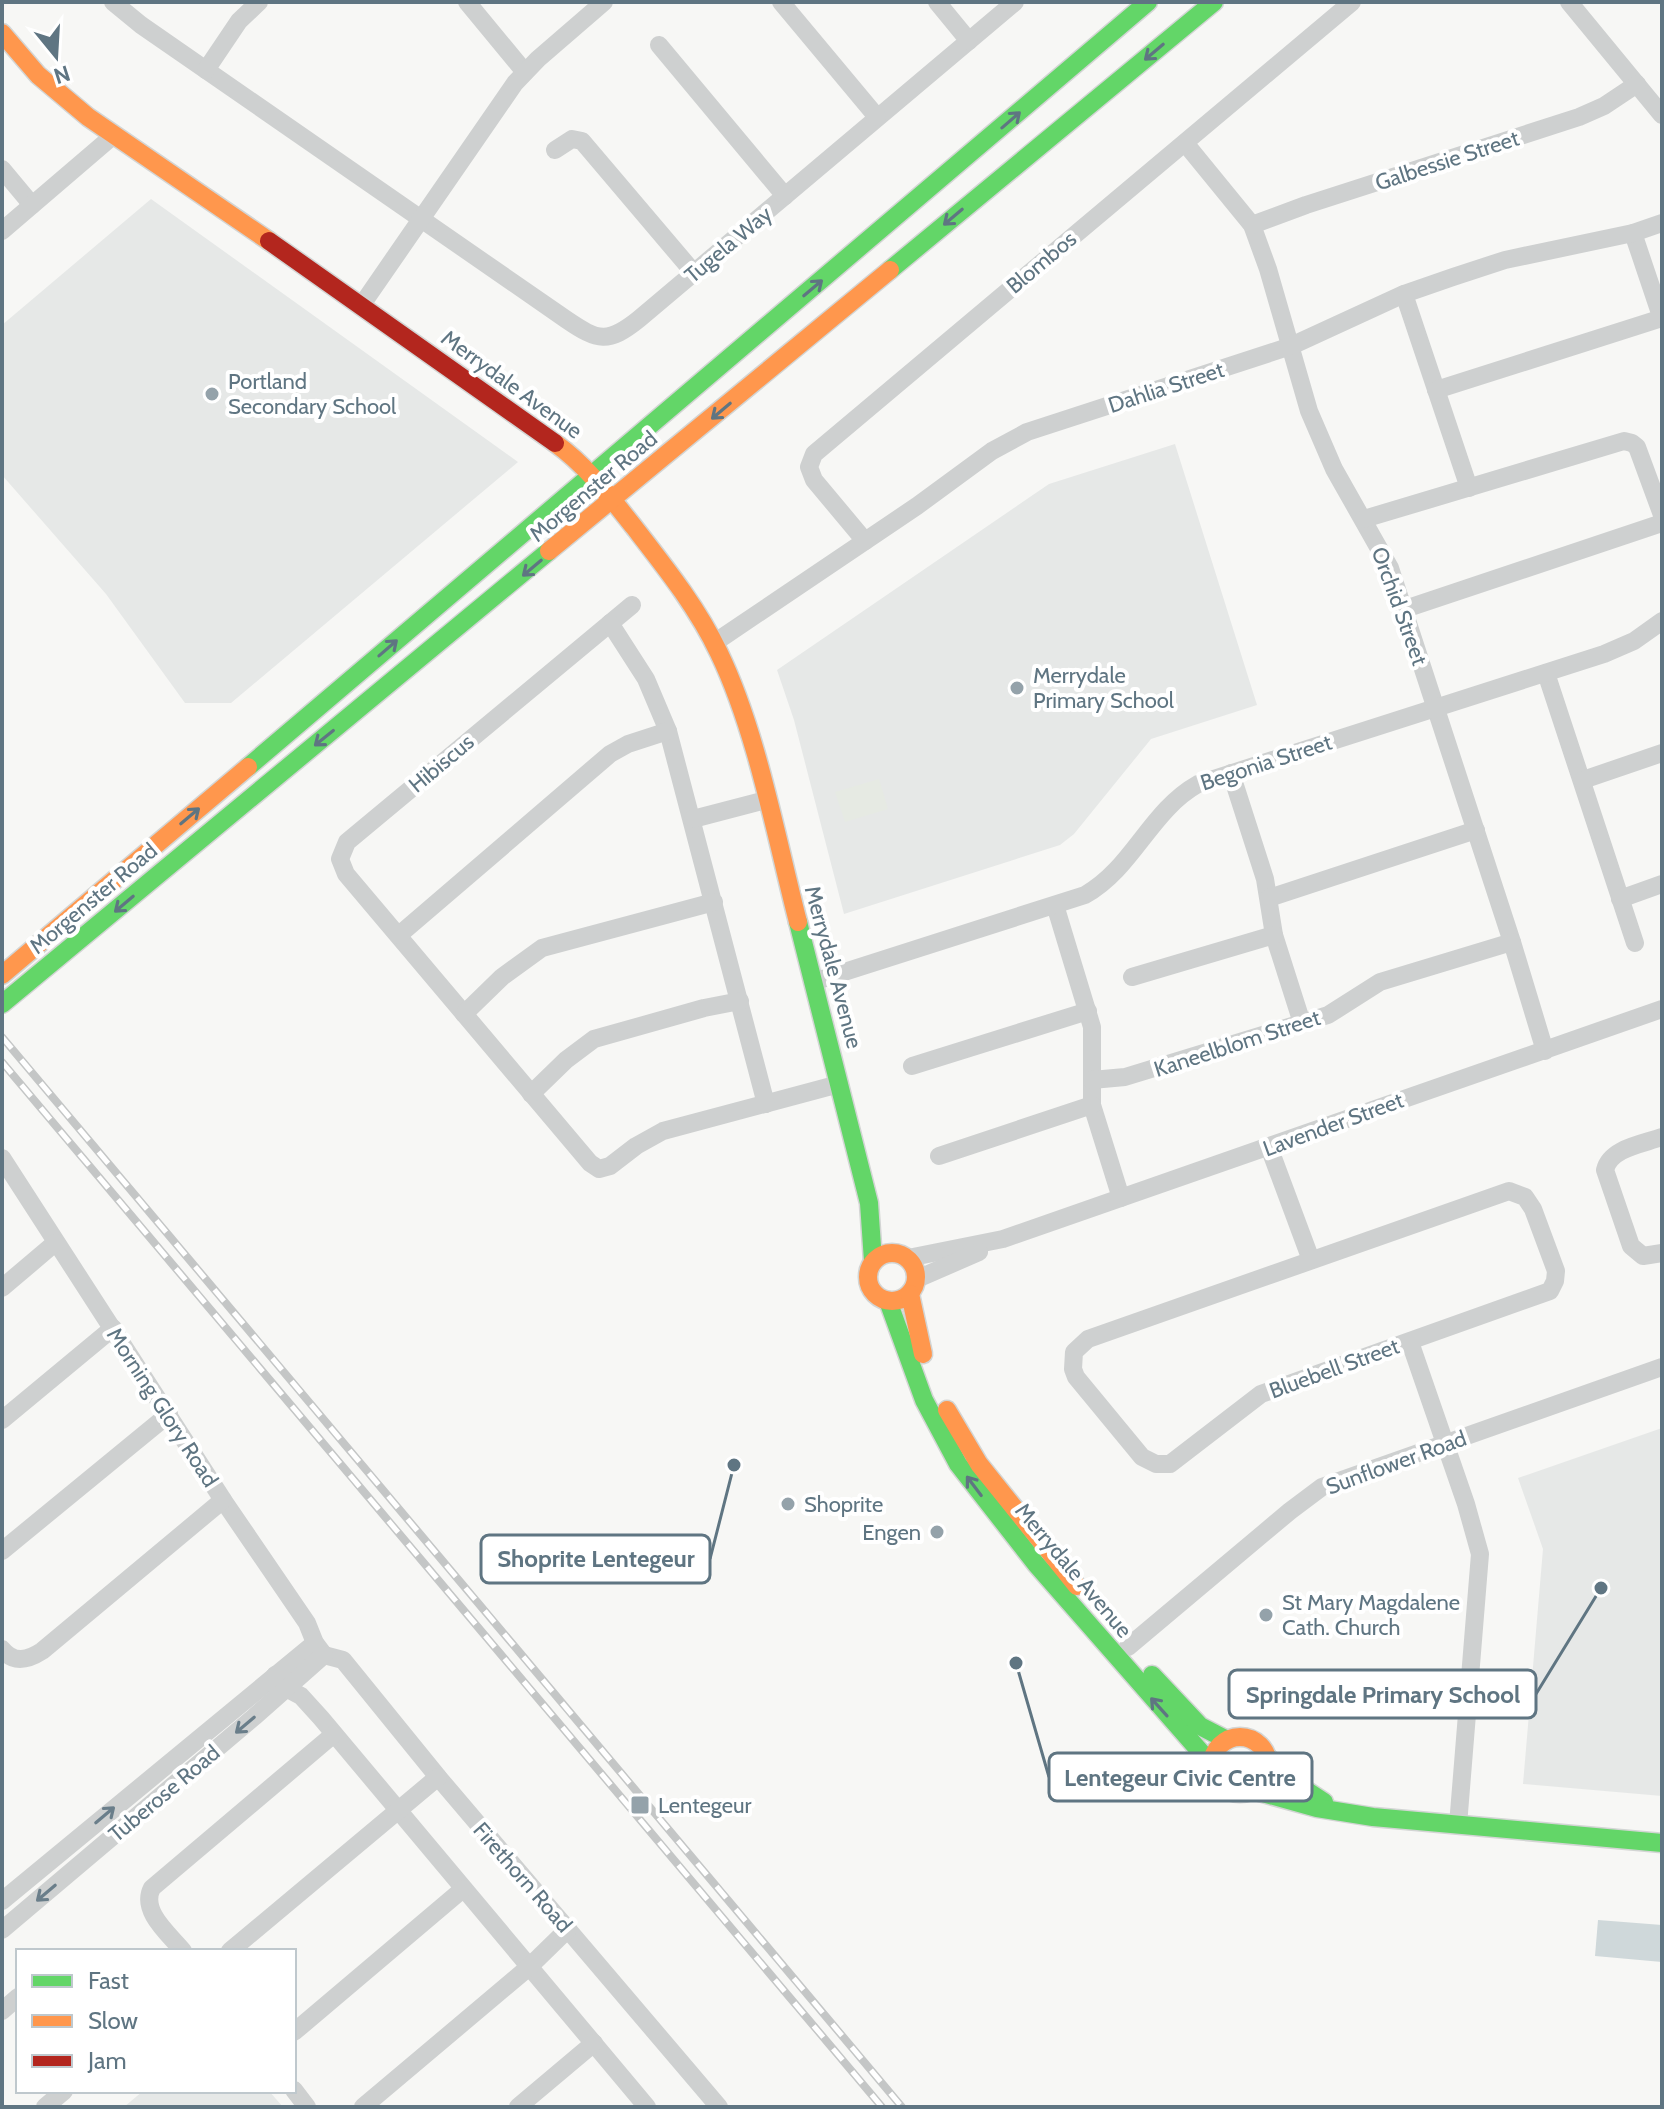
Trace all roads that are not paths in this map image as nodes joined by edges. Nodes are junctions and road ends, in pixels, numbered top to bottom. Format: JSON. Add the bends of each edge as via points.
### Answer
{"nodes":[{"id":1,"x":113,"y":2,"type":"edge"},
{"id":2,"x":259,"y":2,"type":"edge"},
{"id":3,"x":467,"y":2,"type":"edge"},
{"id":4,"x":604,"y":2,"type":"edge"},
{"id":5,"x":781,"y":2,"type":"edge"},
{"id":6,"x":937,"y":2,"type":"edge"},
{"id":7,"x":1015,"y":2,"type":"edge"},
{"id":8,"x":1148,"y":2,"type":"edge"},
{"id":9,"x":1214,"y":2,"type":"edge"},
{"id":10,"x":1352,"y":2,"type":"edge"},
{"id":11,"x":1569,"y":2,"type":"edge"},
{"id":12,"x":2,"y":33,"type":"edge"},
{"id":13,"x":969,"y":41,"type":"junction"},
{"id":14,"x":659,"y":45,"type":"dead end"},
{"id":15,"x":206,"y":70,"type":"junction"},
{"id":16,"x":524,"y":71,"type":"junction"},
{"id":17,"x":1637,"y":84,"type":"junction"},
{"id":18,"x":1662,"y":115,"type":"edge"},
{"id":19,"x":877,"y":117,"type":"junction"},
{"id":20,"x":114,"y":135,"type":"junction"},
{"id":21,"x":1185,"y":143,"type":"junction"},
{"id":22,"x":555,"y":150,"type":"dead end"},
{"id":23,"x":2,"y":169,"type":"edge"},
{"id":24,"x":785,"y":196,"type":"junction"},
{"id":25,"x":32,"y":205,"type":"junction"},
{"id":26,"x":421,"y":219,"type":"junction"},
{"id":27,"x":1662,"y":223,"type":"edge"},
{"id":28,"x":1252,"y":225,"type":"junction"},
{"id":29,"x":2,"y":231,"type":"edge"},
{"id":30,"x":1633,"y":233,"type":"junction"},
{"id":31,"x":694,"y":273,"type":"junction"},
{"id":32,"x":1404,"y":294,"type":"junction"},
{"id":33,"x":361,"y":306,"type":"junction"},
{"id":34,"x":1662,"y":318,"type":"edge"},
{"id":35,"x":1291,"y":346,"type":"junction"},
{"id":36,"x":1436,"y":390,"type":"junction"},
{"id":37,"x":1655,"y":469,"type":"edge"},
{"id":38,"x":592,"y":474,"type":"junction"},
{"id":39,"x":1469,"y":488,"type":"junction"},
{"id":40,"x":614,"y":500,"type":"junction"},
{"id":41,"x":1662,"y":515,"type":"edge"},
{"id":42,"x":1364,"y":519,"type":"junction"},
{"id":43,"x":1662,"y":523,"type":"edge"},
{"id":44,"x":865,"y":541,"type":"junction"},
{"id":45,"x":632,"y":605,"type":"dead end"},
{"id":46,"x":1405,"y":609,"type":"junction"},
{"id":47,"x":1662,"y":621,"type":"edge"},
{"id":48,"x":610,"y":623,"type":"junction"},
{"id":49,"x":714,"y":643,"type":"junction"},
{"id":50,"x":1546,"y":673,"type":"junction"},
{"id":51,"x":1435,"y":707,"type":"junction"},
{"id":52,"x":668,"y":731,"type":"junction"},
{"id":53,"x":1662,"y":753,"type":"edge"},
{"id":54,"x":1231,"y":773,"type":"junction"},
{"id":55,"x":1583,"y":780,"type":"junction"},
{"id":56,"x":766,"y":800,"type":"junction"},
{"id":57,"x":693,"y":819,"type":"junction"},
{"id":58,"x":1476,"y":830,"type":"junction"},
{"id":59,"x":1662,"y":884,"type":"edge"},
{"id":60,"x":1269,"y":898,"type":"junction"},
{"id":61,"x":1620,"y":899,"type":"junction"},
{"id":62,"x":714,"y":902,"type":"junction"},
{"id":63,"x":1055,"y":905,"type":"junction"},
{"id":64,"x":399,"y":935,"type":"junction"},
{"id":65,"x":1274,"y":935,"type":"junction"},
{"id":66,"x":1512,"y":942,"type":"junction"},
{"id":67,"x":1635,"y":943,"type":"dead end"},
{"id":68,"x":2,"y":975,"type":"edge"},
{"id":69,"x":1132,"y":977,"type":"dead end"},
{"id":70,"x":813,"y":982,"type":"junction"},
{"id":71,"x":7,"y":1000,"type":"edge"},
{"id":72,"x":740,"y":1001,"type":"junction"},
{"id":73,"x":1662,"y":1009,"type":"edge"},
{"id":74,"x":1088,"y":1011,"type":"junction"},
{"id":75,"x":464,"y":1014,"type":"junction"},
{"id":76,"x":1302,"y":1023,"type":"junction"},
{"id":77,"x":1545,"y":1051,"type":"junction"},
{"id":78,"x":912,"y":1066,"type":"dead end"},
{"id":79,"x":1092,"y":1080,"type":"junction"},
{"id":80,"x":839,"y":1084,"type":"junction"},
{"id":81,"x":531,"y":1094,"type":"junction"},
{"id":82,"x":766,"y":1104,"type":"junction"},
{"id":83,"x":1092,"y":1105,"type":"junction"},
{"id":84,"x":1662,"y":1137,"type":"edge"},
{"id":85,"x":1269,"y":1147,"type":"junction"},
{"id":86,"x":939,"y":1156,"type":"dead end"},
{"id":87,"x":2,"y":1158,"type":"edge"},
{"id":88,"x":1121,"y":1198,"type":"junction"},
{"id":89,"x":869,"y":1203,"type":"junction"},
{"id":90,"x":1003,"y":1239,"type":"junction"},
{"id":91,"x":55,"y":1243,"type":"junction"},
{"id":92,"x":1662,"y":1253,"type":"edge"},
{"id":93,"x":903,"y":1255,"type":"junction"},
{"id":94,"x":1311,"y":1260,"type":"junction"},
{"id":95,"x":873,"y":1261,"type":"junction"},
{"id":96,"x":913,"y":1286,"type":"junction"},
{"id":97,"x":2,"y":1288,"type":"edge"},
{"id":98,"x":888,"y":1301,"type":"junction"},
{"id":99,"x":113,"y":1328,"type":"junction"},
{"id":100,"x":1410,"y":1342,"type":"junction"},
{"id":101,"x":1662,"y":1367,"type":"edge"},
{"id":102,"x":169,"y":1414,"type":"junction"},
{"id":103,"x":2,"y":1420,"type":"edge"},
{"id":104,"x":1445,"y":1443,"type":"junction"},
{"id":105,"x":223,"y":1500,"type":"junction"},
{"id":106,"x":1009,"y":1503,"type":"junction"},
{"id":107,"x":1003,"y":1524,"type":"junction"},
{"id":108,"x":2,"y":1551,"type":"edge"},
{"id":109,"x":1128,"y":1647,"type":"junction"},
{"id":110,"x":2,"y":1649,"type":"edge"},
{"id":111,"x":320,"y":1649,"type":"junction"},
{"id":112,"x":280,"y":1682,"type":"junction"},
{"id":113,"x":334,"y":1734,"type":"junction"},
{"id":114,"x":1227,"y":1740,"type":"junction"},
{"id":115,"x":1266,"y":1756,"type":"junction"},
{"id":116,"x":1212,"y":1765,"type":"junction"},
{"id":117,"x":438,"y":1777,"type":"junction"},
{"id":118,"x":1252,"y":1790,"type":"junction"},
{"id":119,"x":1336,"y":1809,"type":"junction"},
{"id":120,"x":398,"y":1810,"type":"junction"},
{"id":121,"x":1458,"y":1825,"type":"junction"},
{"id":122,"x":1662,"y":1843,"type":"edge"},
{"id":123,"x":463,"y":1889,"type":"junction"},
{"id":124,"x":2,"y":1901,"type":"edge"},
{"id":125,"x":568,"y":1929,"type":"junction"},
{"id":126,"x":2,"y":1930,"type":"edge"},
{"id":127,"x":181,"y":1949,"type":"edge"},
{"id":128,"x":232,"y":1949,"type":"edge"},
{"id":129,"x":529,"y":1967,"type":"junction"},
{"id":130,"x":296,"y":2030,"type":"edge"},
{"id":131,"x":594,"y":2043,"type":"junction"},
{"id":132,"x":62,"y":2093,"type":"edge"},
{"id":133,"x":45,"y":2107,"type":"edge"},
{"id":134,"x":363,"y":2107,"type":"edge"},
{"id":135,"x":518,"y":2107,"type":"edge"},
{"id":136,"x":647,"y":2107,"type":"edge"},
{"id":137,"x":719,"y":2107,"type":"edge"}],
"edges":[{"from":1,"to":15,"type":"street","name":"Tugela Way"},
{"from":2,"to":15,"type":"street","via":[[239,21]]},
{"from":3,"to":16,"type":"street"},
{"from":4,"to":16,"type":"street"},
{"from":5,"to":19,"type":"street"},
{"from":6,"to":13,"type":"street"},
{"from":7,"to":13,"type":"street","name":"Tugela Way"},
{"from":38,"to":8,"type":"street","name":"Morgenster Road","one_way":true},
{"from":9,"to":40,"type":"street","name":"Morgenster Road","one_way":true},
{"from":10,"to":21,"type":"street","name":"Blombos"},
{"from":11,"to":17,"type":"street"},
{"from":12,"to":20,"type":"street","name":"Merrydale Avenue","via":[[61,97]]},
{"from":13,"to":19,"type":"street","name":"Tugela Way"},
{"from":14,"to":24,"type":"street"},
{"from":15,"to":26,"type":"street","name":"Tugela Way"},
{"from":16,"to":26,"type":"street"},
{"from":17,"to":18,"type":"street"},
{"from":17,"to":28,"type":"street","name":"Galbessie Street","via":[[1579,117]]},
{"from":19,"to":24,"type":"street","name":"Tugela Way"},
{"from":20,"to":25,"type":"street"},
{"from":20,"to":33,"type":"street","name":"Merrydale Avenue"},
{"from":21,"to":28,"type":"street","name":"Orchid Street"},
{"from":21,"to":44,"type":"street","name":"Blombos","via":[[814,454],[809,467],[814,480]]},
{"from":22,"to":31,"type":"street","via":[[572,139],[582,141]]},
{"from":23,"to":25,"type":"street"},
{"from":24,"to":31,"type":"street","name":"Tugela Way"},
{"from":25,"to":29,"type":"street"},
{"from":26,"to":31,"type":"street","name":"Tugela Way","via":[[595,337],[622,332]]},
{"from":26,"to":33,"type":"street"},
{"from":27,"to":30,"type":"street","name":"Dahlia Street"},
{"from":28,"to":35,"type":"street","name":"Orchid Street"},
{"from":30,"to":32,"type":"street","name":"Dahlia Street","via":[[1505,260]]},
{"from":30,"to":34,"type":"street"},
{"from":32,"to":35,"type":"street","name":"Dahlia Street"},
{"from":32,"to":36,"type":"street"},
{"from":33,"to":38,"type":"street","name":"Merrydale Avenue","via":[[532,425]]},
{"from":34,"to":36,"type":"street"},
{"from":35,"to":42,"type":"street","name":"Orchid Street","via":[[1325,449]]},
{"from":35,"to":44,"type":"street","name":"Dahlia Street","via":[[1027,432]]},
{"from":36,"to":39,"type":"street"},
{"from":37,"to":39,"type":"street","via":[[1635,444],[1619,442]]},
{"from":37,"to":41,"type":"street"},
{"from":38,"to":40,"type":"street","name":"Merrydale Avenue"},
{"from":68,"to":38,"type":"street","name":"Morgenster Road","one_way":true},
{"from":39,"to":42,"type":"street"},
{"from":40,"to":49,"type":"street","name":"Merrydale Avenue","via":[[670,573]]},
{"from":40,"to":71,"type":"street","name":"Morgenster Road","one_way":true},
{"from":42,"to":46,"type":"street","name":"Orchid Street"},
{"from":43,"to":46,"type":"street"},
{"from":44,"to":49,"type":"street","name":"Dahlia Street"},
{"from":45,"to":48,"type":"street","name":"Hibiscus"},
{"from":46,"to":51,"type":"street","name":"Orchid Street"},
{"from":47,"to":50,"type":"street","name":"Begonia Street","via":[[1622,648]]},
{"from":48,"to":52,"type":"street","via":[[646,679]]},
{"from":48,"to":64,"type":"street","name":"Hibiscus","via":[[347,842],[340,859],[346,874]]},
{"from":49,"to":56,"type":"street","name":"Merrydale Avenue","via":[[741,708]]},
{"from":50,"to":51,"type":"street","name":"Begonia Street"},
{"from":50,"to":55,"type":"street"},
{"from":51,"to":54,"type":"street","name":"Begonia Street"},
{"from":51,"to":58,"type":"street","name":"Orchid Street"},
{"from":52,"to":57,"type":"street"},
{"from":52,"to":64,"type":"street","via":[[610,754]]},
{"from":53,"to":55,"type":"street"},
{"from":54,"to":60,"type":"street"},
{"from":54,"to":63,"type":"street","name":"Begonia Street","via":[[1177,798],[1113,875],[1085,895]]},
{"from":55,"to":61,"type":"street"},
{"from":56,"to":57,"type":"street"},
{"from":56,"to":70,"type":"street","name":"Merrydale Avenue"},
{"from":57,"to":62,"type":"street"},
{"from":58,"to":60,"type":"street"},
{"from":58,"to":66,"type":"street","name":"Orchid Street"},
{"from":59,"to":61,"type":"street"},
{"from":60,"to":65,"type":"street"},
{"from":61,"to":67,"type":"street"},
{"from":62,"to":72,"type":"street"},
{"from":62,"to":75,"type":"street","via":[[542,948]]},
{"from":63,"to":70,"type":"street","name":"Begonia Street"},
{"from":63,"to":74,"type":"street"},
{"from":64,"to":75,"type":"street","name":"Hibiscus"},
{"from":65,"to":69,"type":"street"},
{"from":65,"to":76,"type":"street"},
{"from":66,"to":76,"type":"street","name":"Kaneelblom Street","via":[[1394,976],[1328,1015]]},
{"from":66,"to":77,"type":"street","name":"Orchid Street"},
{"from":70,"to":80,"type":"street","name":"Merrydale Avenue"},
{"from":72,"to":81,"type":"street","via":[[594,1039]]},
{"from":72,"to":82,"type":"street"},
{"from":73,"to":77,"type":"street","name":"Lavender Street"},
{"from":74,"to":78,"type":"street"},
{"from":74,"to":79,"type":"street"},
{"from":75,"to":81,"type":"street","name":"Hibiscus"},
{"from":76,"to":79,"type":"street","name":"Kaneelblom Street","via":[[1125,1077]]},
{"from":77,"to":85,"type":"street","name":"Lavender Street"},
{"from":79,"to":83,"type":"street"},
{"from":80,"to":82,"type":"street","name":"Hibiscus"},
{"from":80,"to":89,"type":"street","name":"Merrydale Avenue"},
{"from":81,"to":82,"type":"street","name":"Hibiscus","via":[[599,1169],[663,1131]]},
{"from":83,"to":86,"type":"street"},
{"from":83,"to":88,"type":"street"},
{"from":84,"to":92,"type":"street","via":[[1618,1152],[1605,1170],[1631,1246],[1643,1256]]},
{"from":85,"to":88,"type":"street","name":"Lavender Street"},
{"from":85,"to":94,"type":"street"},
{"from":87,"to":91,"type":"street","name":"Morning Glory Road"},
{"from":88,"to":90,"type":"street","name":"Lavender Street"},
{"from":89,"to":93,"type":"street","name":"Merrydale Avenue"},
{"from":89,"to":95,"type":"street","name":"Merrydale Avenue"},
{"from":90,"to":93,"type":"street","name":"Lavender Street"},
{"from":90,"to":96,"type":"street","name":"Lavender Street"},
{"from":91,"to":97,"type":"street"},
{"from":91,"to":99,"type":"street","name":"Morning Glory Road"},
{"from":93,"to":95,"type":"street","via":[[885,1254]]},
{"from":93,"to":96,"type":"street","via":[[913,1264]]},
{"from":94,"to":100,"type":"street","name":"Bluebell Street","via":[[1500,1194],[1525,1197],[1556,1271],[1554,1286],[1539,1297]]},
{"from":94,"to":100,"type":"street","name":"Bluebell Street","via":[[1088,1339],[1072,1358],[1076,1377],[1142,1457],[1170,1464],[1261,1394]]},
{"from":95,"to":98,"type":"street","via":[[868,1273],[871,1287]]},
{"from":96,"to":98,"type":"street","via":[[904,1298]]},
{"from":96,"to":106,"type":"street","name":"Merrydale Avenue","via":[[924,1357],[943,1401],[972,1455]]},
{"from":107,"to":98,"type":"street","name":"Merrydale Avenue","one_way":true,"via":[[940,1433]]},
{"from":99,"to":102,"type":"street","name":"Morning Glory Road"},
{"from":99,"to":103,"type":"street"},
{"from":100,"to":104,"type":"street"},
{"from":101,"to":104,"type":"street","name":"Sunflower Road"},
{"from":102,"to":105,"type":"street","name":"Morning Glory Road"},
{"from":102,"to":108,"type":"street"},
{"from":104,"to":109,"type":"street","name":"Sunflower Road","via":[[1322,1487]]},
{"from":104,"to":121,"type":"street","via":[[1480,1554]]},
{"from":105,"to":110,"type":"street","via":[[42,1651],[20,1660]]},
{"from":105,"to":111,"type":"street","name":"Morning Glory Road"},
{"from":106,"to":107,"type":"street"},
{"from":106,"to":109,"type":"street","name":"Merrydale Avenue"},
{"from":116,"to":107,"type":"street","name":"Merrydale Avenue","one_way":true},
{"from":109,"to":114,"type":"street","name":"Merrydale Avenue","via":[[1200,1726]]},
{"from":111,"to":112,"type":"street","name":"Tuberose Road"},
{"from":111,"to":117,"type":"street","name":"Firethorn Road","via":[[343,1660]]},
{"from":112,"to":113,"type":"street","via":[[301,1696]]},
{"from":124,"to":112,"type":"street","name":"Tuberose Road","one_way":true},
{"from":112,"to":126,"type":"street","name":"Tuberose Road","one_way":true},
{"from":113,"to":120,"type":"street"},
{"from":113,"to":127,"type":"street","via":[[152,1888],[148,1906]]},
{"from":114,"to":115,"type":"street","via":[[1250,1739]]},
{"from":114,"to":116,"type":"street","via":[[1216,1750]]},
{"from":115,"to":118,"type":"street","via":[[1263,1781]]},
{"from":115,"to":119,"type":"street"},
{"from":116,"to":118,"type":"street","via":[[1215,1780],[1227,1790]]},
{"from":117,"to":120,"type":"street"},
{"from":117,"to":125,"type":"street","name":"Firethorn Road"},
{"from":118,"to":119,"type":"street"},
{"from":119,"to":121,"type":"street"},
{"from":120,"to":123,"type":"street"},
{"from":120,"to":128,"type":"street"},
{"from":121,"to":122,"type":"street"},
{"from":123,"to":129,"type":"street"},
{"from":123,"to":130,"type":"street"},
{"from":125,"to":129,"type":"street"},
{"from":125,"to":137,"type":"street","name":"Firethorn Road"},
{"from":129,"to":131,"type":"street"},
{"from":129,"to":134,"type":"street"},
{"from":131,"to":135,"type":"street"},
{"from":131,"to":136,"type":"street"},
{"from":132,"to":133,"type":"street"}]}
